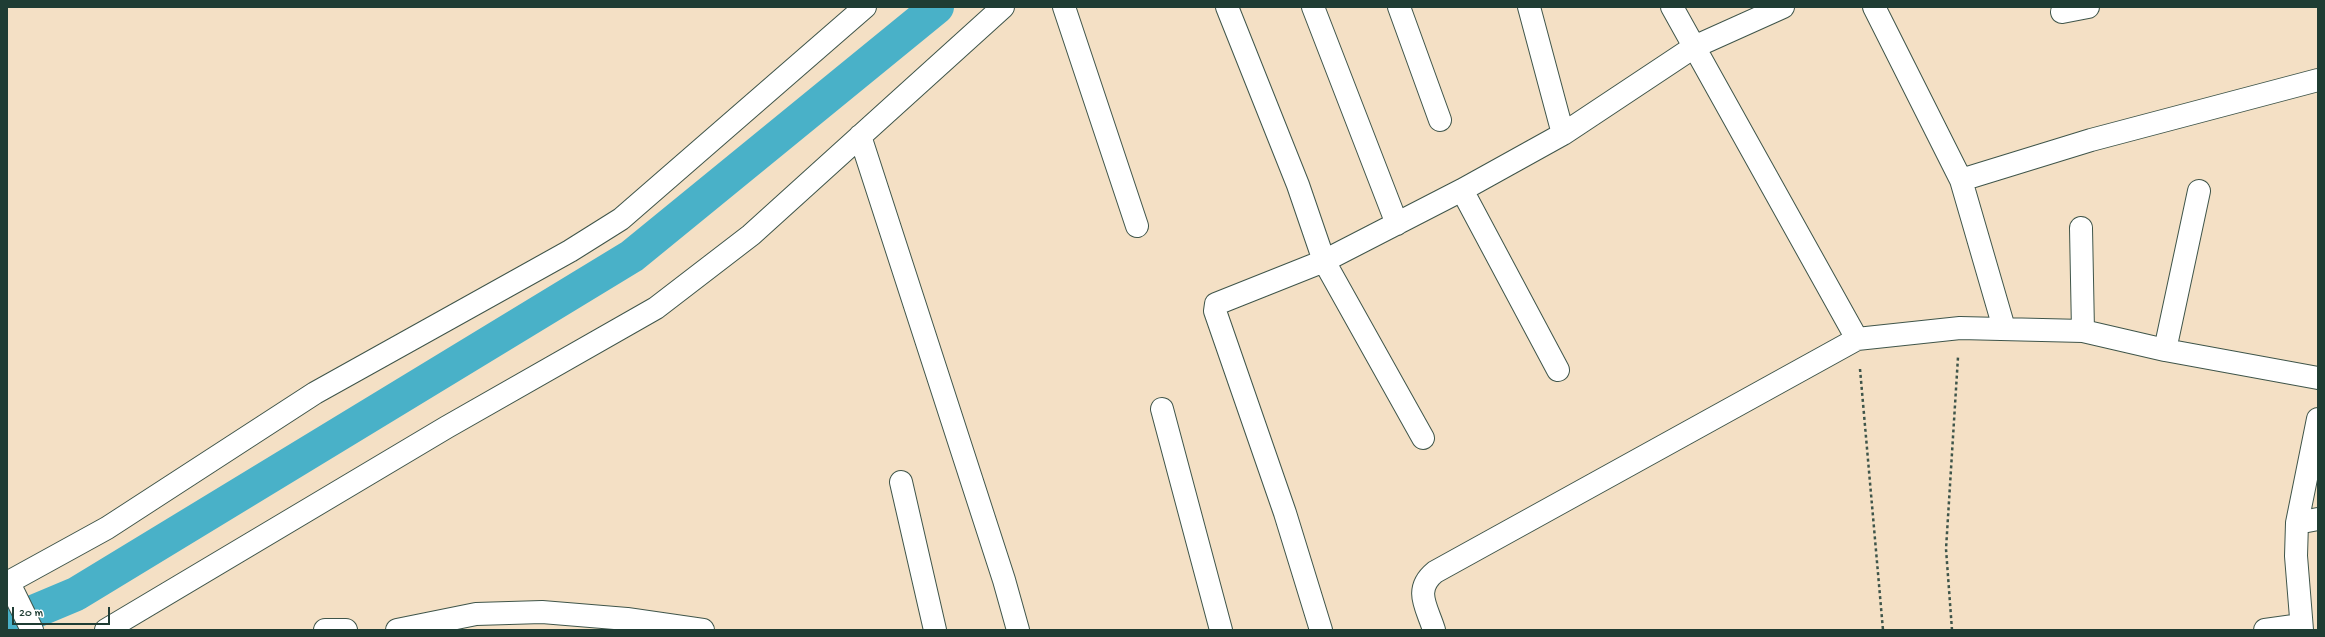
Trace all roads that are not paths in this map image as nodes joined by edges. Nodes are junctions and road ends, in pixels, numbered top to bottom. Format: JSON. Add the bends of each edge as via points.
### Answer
{"nodes":[{"id":1,"x":865,"y":7,"type":"edge"},
{"id":2,"x":1003,"y":7,"type":"edge"},
{"id":3,"x":1064,"y":7,"type":"edge"},
{"id":4,"x":1227,"y":7,"type":"edge"},
{"id":5,"x":1314,"y":7,"type":"edge"},
{"id":6,"x":1399,"y":7,"type":"edge"},
{"id":7,"x":1529,"y":7,"type":"edge"},
{"id":8,"x":1672,"y":7,"type":"edge"},
{"id":9,"x":1783,"y":7,"type":"edge"},
{"id":10,"x":1874,"y":7,"type":"edge"},
{"id":11,"x":2088,"y":7,"type":"edge"},
{"id":12,"x":2062,"y":12,"type":"dead end"},
{"id":13,"x":1694,"y":47,"type":"junction"},
{"id":14,"x":2318,"y":80,"type":"edge"},
{"id":15,"x":1440,"y":120,"type":"dead end"},
{"id":16,"x":1563,"y":134,"type":"junction"},
{"id":17,"x":860,"y":136,"type":"junction"},
{"id":18,"x":1961,"y":180,"type":"junction"},
{"id":19,"x":1462,"y":190,"type":"junction"},
{"id":20,"x":2198,"y":191,"type":"dead end"},
{"id":21,"x":1397,"y":224,"type":"junction"},
{"id":22,"x":1137,"y":226,"type":"dead end"},
{"id":23,"x":2081,"y":228,"type":"dead end"},
{"id":24,"x":1324,"y":261,"type":"junction"},
{"id":25,"x":2004,"y":328,"type":"junction"},
{"id":26,"x":2083,"y":331,"type":"junction"},
{"id":27,"x":1858,"y":339,"type":"junction"},
{"id":28,"x":2165,"y":350,"type":"junction"},
{"id":29,"x":1558,"y":370,"type":"dead end"},
{"id":30,"x":2318,"y":378,"type":"edge"},
{"id":31,"x":1162,"y":409,"type":"dead end"},
{"id":32,"x":2318,"y":419,"type":"edge"},
{"id":33,"x":1423,"y":438,"type":"dead end"},
{"id":34,"x":901,"y":482,"type":"dead end"},
{"id":35,"x":2318,"y":519,"type":"edge"},
{"id":36,"x":2297,"y":523,"type":"junction"},
{"id":37,"x":11,"y":589,"type":"edge"},
{"id":38,"x":2302,"y":628,"type":"edge"},
{"id":39,"x":32,"y":630,"type":"edge"},
{"id":40,"x":106,"y":630,"type":"edge"},
{"id":41,"x":325,"y":630,"type":"edge"},
{"id":42,"x":346,"y":630,"type":"edge"},
{"id":43,"x":397,"y":630,"type":"edge"},
{"id":44,"x":703,"y":630,"type":"edge"},
{"id":45,"x":935,"y":630,"type":"edge"},
{"id":46,"x":1018,"y":630,"type":"edge"},
{"id":47,"x":1221,"y":630,"type":"edge"},
{"id":48,"x":1321,"y":630,"type":"edge"},
{"id":49,"x":1434,"y":630,"type":"edge"},
{"id":50,"x":2265,"y":630,"type":"edge"}],
"edges":[{"from":1,"to":37,"type":"street","via":[[621,219],[570,251],[315,393]]},
{"from":2,"to":17,"type":"street"},
{"from":3,"to":22,"type":"street"},
{"from":4,"to":24,"type":"street","via":[[1298,185]]},
{"from":5,"to":21,"type":"street"},
{"from":6,"to":15,"type":"street"},
{"from":7,"to":16,"type":"street"},
{"from":8,"to":13,"type":"street"},
{"from":9,"to":13,"type":"street"},
{"from":10,"to":18,"type":"street"},
{"from":11,"to":12,"type":"street"},
{"from":13,"to":16,"type":"street"},
{"from":13,"to":27,"type":"street"},
{"from":14,"to":18,"type":"street","via":[[2091,140]]},
{"from":16,"to":19,"type":"street"},
{"from":17,"to":40,"type":"street","via":[[751,235],[656,308],[447,427]]},
{"from":17,"to":46,"type":"street"},
{"from":18,"to":25,"type":"street"},
{"from":19,"to":21,"type":"street"},
{"from":19,"to":29,"type":"street"},
{"from":20,"to":28,"type":"street"},
{"from":21,"to":24,"type":"street"},
{"from":23,"to":26,"type":"street"},
{"from":24,"to":33,"type":"street"},
{"from":24,"to":48,"type":"street","via":[[1220,302],[1216,304],[1215,311],[1285,513]]},
{"from":25,"to":26,"type":"street"},
{"from":25,"to":27,"type":"street","via":[[1960,328]]},
{"from":26,"to":28,"type":"street"},
{"from":27,"to":49,"type":"street","via":[[1435,572],[1426,579],[1422,591]]},
{"from":28,"to":30,"type":"street"},
{"from":31,"to":47,"type":"street"},
{"from":32,"to":36,"type":"street"},
{"from":34,"to":45,"type":"street"},
{"from":35,"to":36,"type":"street"},
{"from":36,"to":38,"type":"street","via":[[2296,556]]},
{"from":37,"to":39,"type":"street"},
{"from":38,"to":50,"type":"street"},
{"from":41,"to":42,"type":"street"},
{"from":43,"to":44,"type":"street","via":[[476,614],[542,612],[627,619]]}]}
